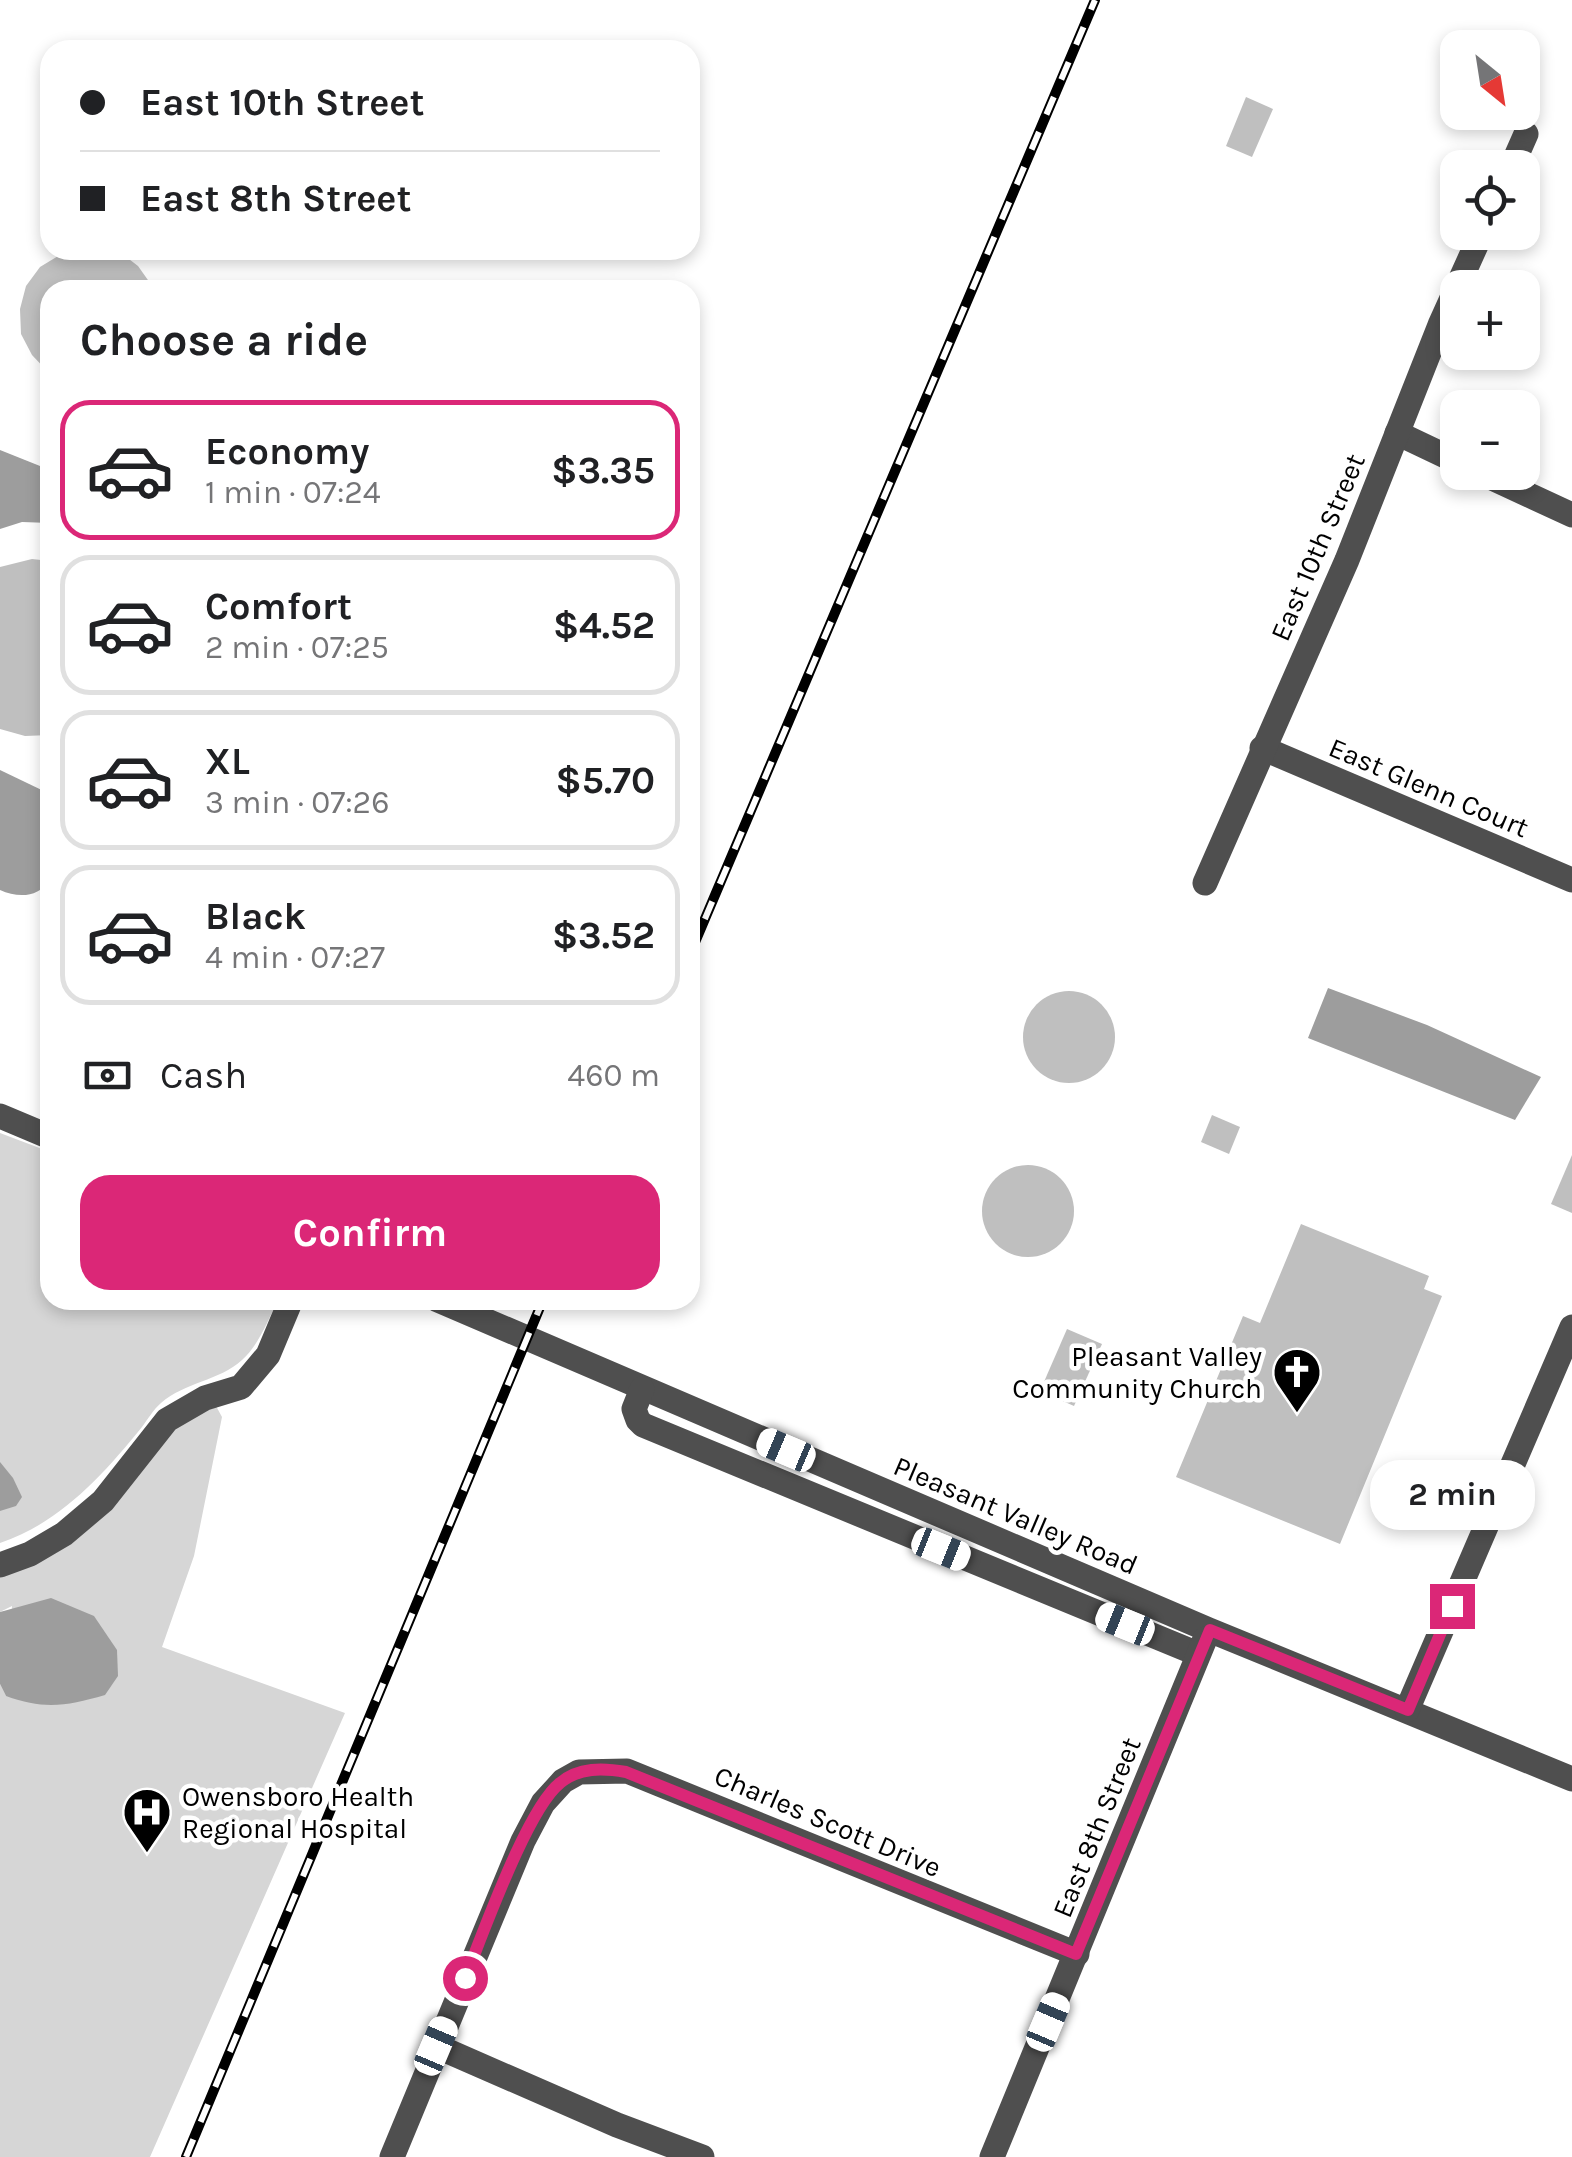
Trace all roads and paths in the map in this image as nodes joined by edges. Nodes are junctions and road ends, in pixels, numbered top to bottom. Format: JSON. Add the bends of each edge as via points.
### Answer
{"nodes":[{"id":1,"x":1526,"y":134,"type":"dead end"},
{"id":2,"x":1519,"y":150,"type":"edge"},
{"id":3,"x":1474,"y":250,"type":"edge"},
{"id":4,"x":1397,"y":433,"type":"junction"},
{"id":5,"x":1440,"y":453,"type":"edge"},
{"id":6,"x":1519,"y":490,"type":"edge"},
{"id":7,"x":1572,"y":514,"type":"edge"},
{"id":8,"x":1262,"y":748,"type":"junction"},
{"id":9,"x":1572,"y":880,"type":"edge"},
{"id":10,"x":1204,"y":883,"type":"dead end"},
{"id":11,"x":0,"y":1116,"type":"edge"},
{"id":12,"x":40,"y":1134,"type":"edge"},
{"id":13,"x":288,"y":1310,"type":"edge"},
{"id":14,"x":461,"y":1310,"type":"edge"},
{"id":15,"x":1572,"y":1327,"type":"edge"},
{"id":16,"x":642,"y":1389,"type":"junction"},
{"id":17,"x":0,"y":1565,"type":"edge"},
{"id":18,"x":1210,"y":1630,"type":"junction"},
{"id":19,"x":1198,"y":1654,"type":"junction"},
{"id":20,"x":1408,"y":1710,"type":"junction"},
{"id":21,"x":1572,"y":1779,"type":"edge"},
{"id":22,"x":1076,"y":1954,"type":"junction"},
{"id":23,"x":436,"y":2046,"type":"junction"},
{"id":24,"x":392,"y":2157,"type":"edge"},
{"id":25,"x":702,"y":2157,"type":"edge"},
{"id":26,"x":992,"y":2157,"type":"edge"}],
"edges":[{"from":1,"to":2,"type":"street"},
{"from":3,"to":4,"type":"street","name":"East 10th Street"},
{"from":4,"to":5,"type":"street"},
{"from":4,"to":8,"type":"street","name":"East 10th Street"},
{"from":6,"to":7,"type":"street"},
{"from":8,"to":9,"type":"street","name":"East Glenn Court"},
{"from":8,"to":10,"type":"street","name":"East 10th Street"},
{"from":11,"to":12,"type":"street"},
{"from":13,"to":17,"type":"street","via":[[268,1355],[241,1386],[166,1420],[103,1502],[64,1534]]},
{"from":14,"to":16,"type":"street","name":"Pleasant Valley Road"},
{"from":15,"to":20,"type":"street"},
{"from":16,"to":18,"type":"street","name":"Pleasant Valley Road"},
{"from":16,"to":19,"type":"street","via":[[634,1409],[644,1425]]},
{"from":18,"to":19,"type":"street","name":"East 8th Street"},
{"from":18,"to":20,"type":"street","name":"Pleasant Valley Road"},
{"from":19,"to":22,"type":"street","name":"East 8th Street"},
{"from":20,"to":21,"type":"street","name":"Pleasant Valley Road"},
{"from":22,"to":23,"type":"street","name":"Charles Scott Drive","via":[[626,1772],[588,1770],[555,1787],[523,1841]]},
{"from":22,"to":26,"type":"street","name":"East 8th Street"},
{"from":23,"to":24,"type":"street"},
{"from":23,"to":25,"type":"street"}]}
